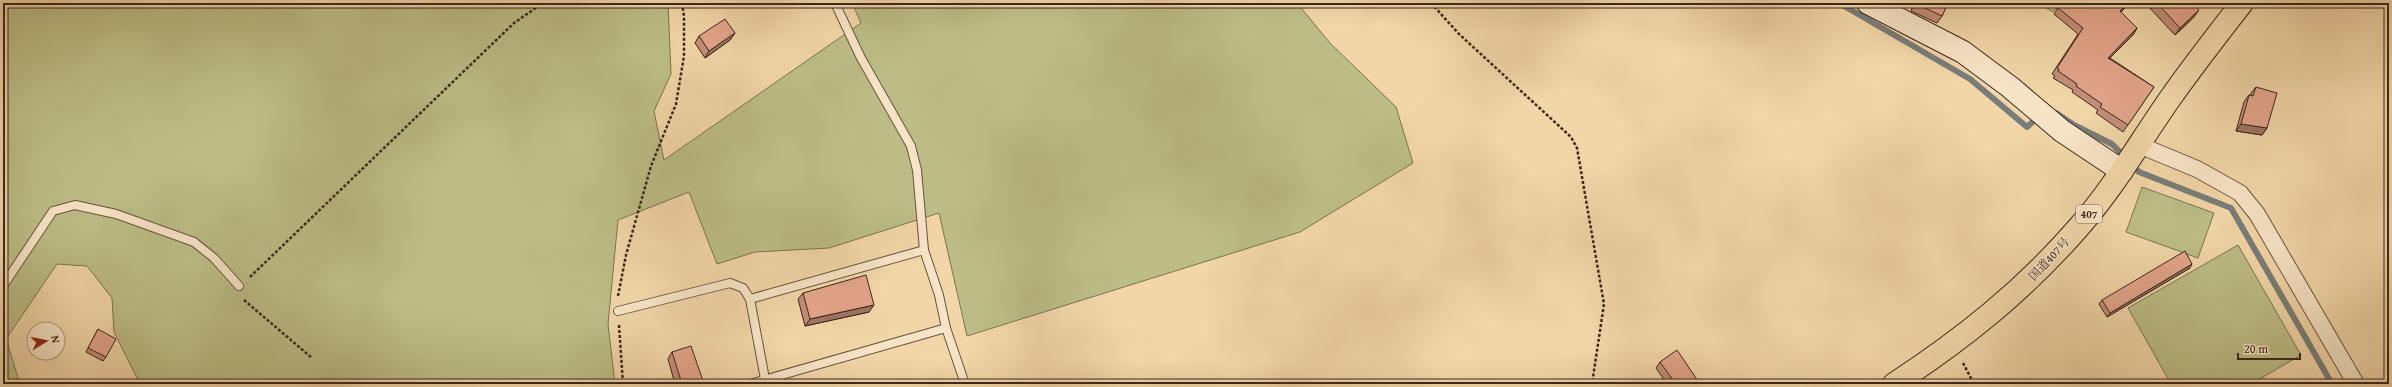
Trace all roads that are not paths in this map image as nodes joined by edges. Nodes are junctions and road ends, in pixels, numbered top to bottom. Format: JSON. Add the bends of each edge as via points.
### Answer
{"nodes":[{"id":1,"x":835,"y":3,"type":"edge"},
{"id":2,"x":1868,"y":3,"type":"edge"},
{"id":3,"x":2242,"y":3,"type":"edge"},
{"id":4,"x":2139,"y":144,"type":"junction"},
{"id":5,"x":2122,"y":172,"type":"junction"},
{"id":6,"x":924,"y":250,"type":"junction"},
{"id":7,"x":3,"y":286,"type":"edge"},
{"id":8,"x":239,"y":286,"type":"road end"},
{"id":9,"x":750,"y":299,"type":"junction"},
{"id":10,"x":618,"y":311,"type":"road end"},
{"id":11,"x":946,"y":328,"type":"junction"},
{"id":12,"x":766,"y":379,"type":"junction"},
{"id":13,"x":750,"y":384,"type":"edge"},
{"id":14,"x":965,"y":384,"type":"edge"},
{"id":15,"x":1894,"y":384,"type":"edge"},
{"id":16,"x":2356,"y":384,"type":"edge"}],
"edges":[{"from":1,"to":6,"type":"lane","via":[[861,58],[911,146],[917,170]]},
{"from":2,"to":5,"type":"street","via":[[1963,52],[2062,131]]},
{"from":3,"to":4,"type":"highway","name":"国道407号","number":"407","via":[[2169,99]]},
{"from":4,"to":5,"type":"highway","name":"国道407号","number":"407"},
{"from":4,"to":16,"type":"street","via":[[2197,169],[2240,193],[2257,214]]},
{"from":5,"to":15,"type":"highway","name":"国道407号","number":"407","via":[[2079,228],[2030,280],[1953,344]]},
{"from":6,"to":9,"type":"lane"},
{"from":6,"to":11,"type":"lane","via":[[939,295]]},
{"from":7,"to":8,"type":"lane","via":[[52,211],[75,205],[116,214],[194,242],[214,258]]},
{"from":9,"to":10,"type":"lane","via":[[743,288],[730,283]]},
{"from":9,"to":12,"type":"lane"},
{"from":11,"to":12,"type":"lane"},
{"from":11,"to":14,"type":"lane"},
{"from":12,"to":13,"type":"lane"}]}
